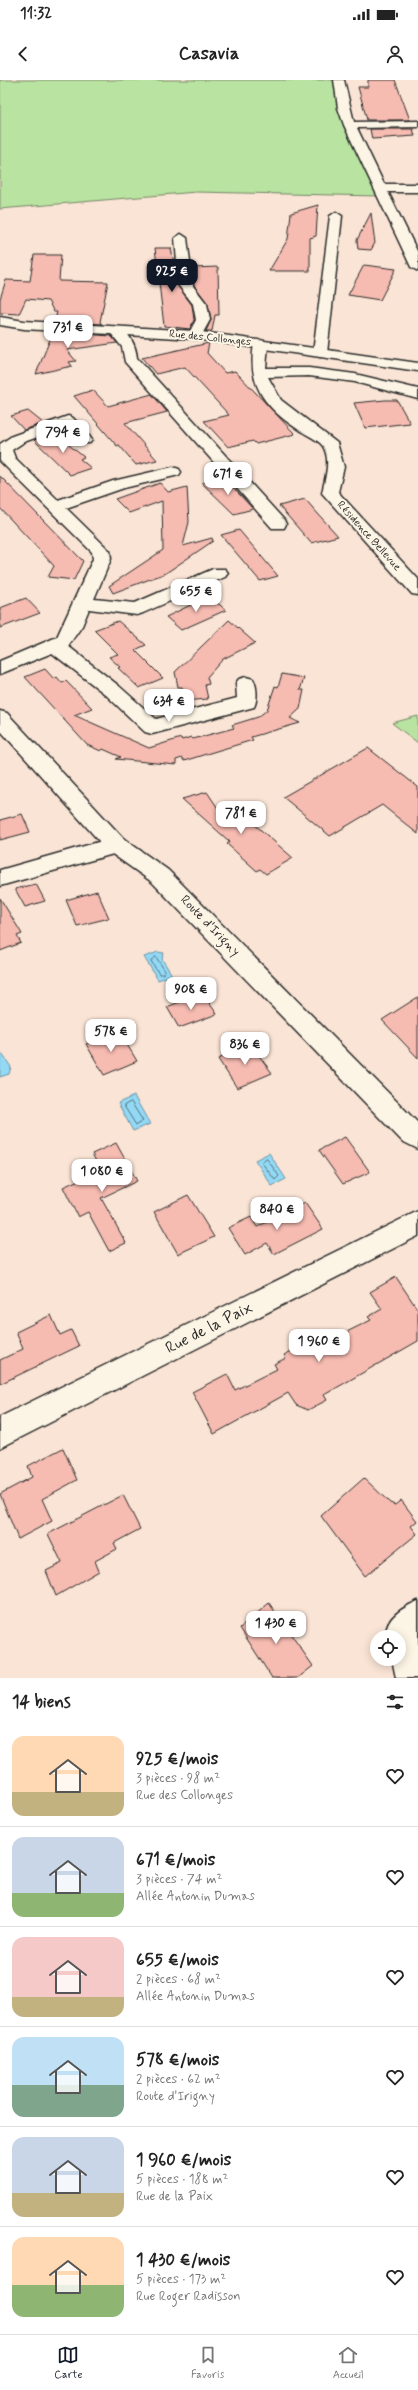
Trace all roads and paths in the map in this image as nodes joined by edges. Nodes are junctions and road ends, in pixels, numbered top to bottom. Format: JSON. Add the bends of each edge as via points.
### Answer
{"nodes":[{"id":1,"x":339,"y":80,"type":"edge"},
{"id":2,"x":418,"y":124,"type":"edge"},
{"id":3,"x":350,"y":125,"type":"junction"},
{"id":4,"x":381,"y":188,"type":"junction"},
{"id":5,"x":418,"y":188,"type":"edge"},
{"id":6,"x":336,"y":216,"type":"dead end"},
{"id":7,"x":181,"y":238,"type":"dead end"},
{"id":8,"x":417,"y":264,"type":"edge"},
{"id":9,"x":0,"y":321,"type":"edge"},
{"id":10,"x":116,"y":331,"type":"junction"},
{"id":11,"x":195,"y":335,"type":"junction"},
{"id":12,"x":261,"y":344,"type":"junction"},
{"id":13,"x":320,"y":353,"type":"junction"},
{"id":14,"x":418,"y":367,"type":"edge"},
{"id":15,"x":260,"y":373,"type":"junction"},
{"id":16,"x":418,"y":394,"type":"edge"},
{"id":17,"x":84,"y":440,"type":"dead end"},
{"id":18,"x":173,"y":472,"type":"dead end"},
{"id":19,"x":55,"y":506,"type":"junction"},
{"id":20,"x":278,"y":524,"type":"dead end"},
{"id":21,"x":219,"y":574,"type":"dead end"},
{"id":22,"x":418,"y":590,"type":"edge"},
{"id":23,"x":83,"y":603,"type":"junction"},
{"id":24,"x":54,"y":645,"type":"junction"},
{"id":25,"x":0,"y":668,"type":"edge"},
{"id":26,"x":246,"y":683,"type":"dead end"},
{"id":27,"x":0,"y":718,"type":"edge"},
{"id":28,"x":116,"y":845,"type":"junction"},
{"id":29,"x":0,"y":878,"type":"edge"},
{"id":30,"x":418,"y":1138,"type":"edge"},
{"id":31,"x":418,"y":1223,"type":"edge"},
{"id":32,"x":0,"y":1433,"type":"edge"},
{"id":33,"x":418,"y":1617,"type":"edge"},
{"id":34,"x":413,"y":1678,"type":"edge"}],
"edges":[{"from":1,"to":3,"type":"street"},
{"from":2,"to":3,"type":"street"},
{"from":3,"to":4,"type":"street"},
{"from":4,"to":5,"type":"street"},
{"from":4,"to":8,"type":"street"},
{"from":6,"to":13,"type":"street"},
{"from":7,"to":11,"type":"street","via":[[186,286],[200,304],[203,320]]},
{"from":9,"to":10,"type":"street","name":"Rue des Collonges"},
{"from":10,"to":11,"type":"street","name":"Rue des Collonges"},
{"from":10,"to":20,"type":"street","via":[[129,347],[130,359]]},
{"from":11,"to":12,"type":"street","name":"Rue des Collonges"},
{"from":12,"to":13,"type":"street","name":"Rue des Collonges"},
{"from":12,"to":15,"type":"street","name":"Résidence Bellevue","via":[[257,359]]},
{"from":13,"to":14,"type":"street","name":"Rue des Collonges"},
{"from":15,"to":16,"type":"street","via":[[309,372],[355,378]]},
{"from":15,"to":22,"type":"street","name":"Résidence Bellevue","via":[[266,394],[288,415],[329,443],[336,467],[330,493]]},
{"from":17,"to":19,"type":"street","via":[[68,421],[18,439],[4,449],[7,460]]},
{"from":18,"to":19,"type":"street","via":[[119,484]]},
{"from":19,"to":23,"type":"street","via":[[101,551],[102,558]]},
{"from":21,"to":23,"type":"street","via":[[137,609]]},
{"from":23,"to":24,"type":"street","via":[[69,635],[64,641]]},
{"from":24,"to":25,"type":"street"},
{"from":24,"to":26,"type":"street","via":[[112,690],[152,727],[247,702]]},
{"from":27,"to":28,"type":"street","name":"Route d'Irigny"},
{"from":28,"to":29,"type":"street"},
{"from":28,"to":30,"type":"street","name":"Route d'Irigny","via":[[160,876]]},
{"from":31,"to":32,"type":"street","name":"Rue de la Paix"},
{"from":33,"to":34,"type":"street","via":[[402,1631]]}]}
